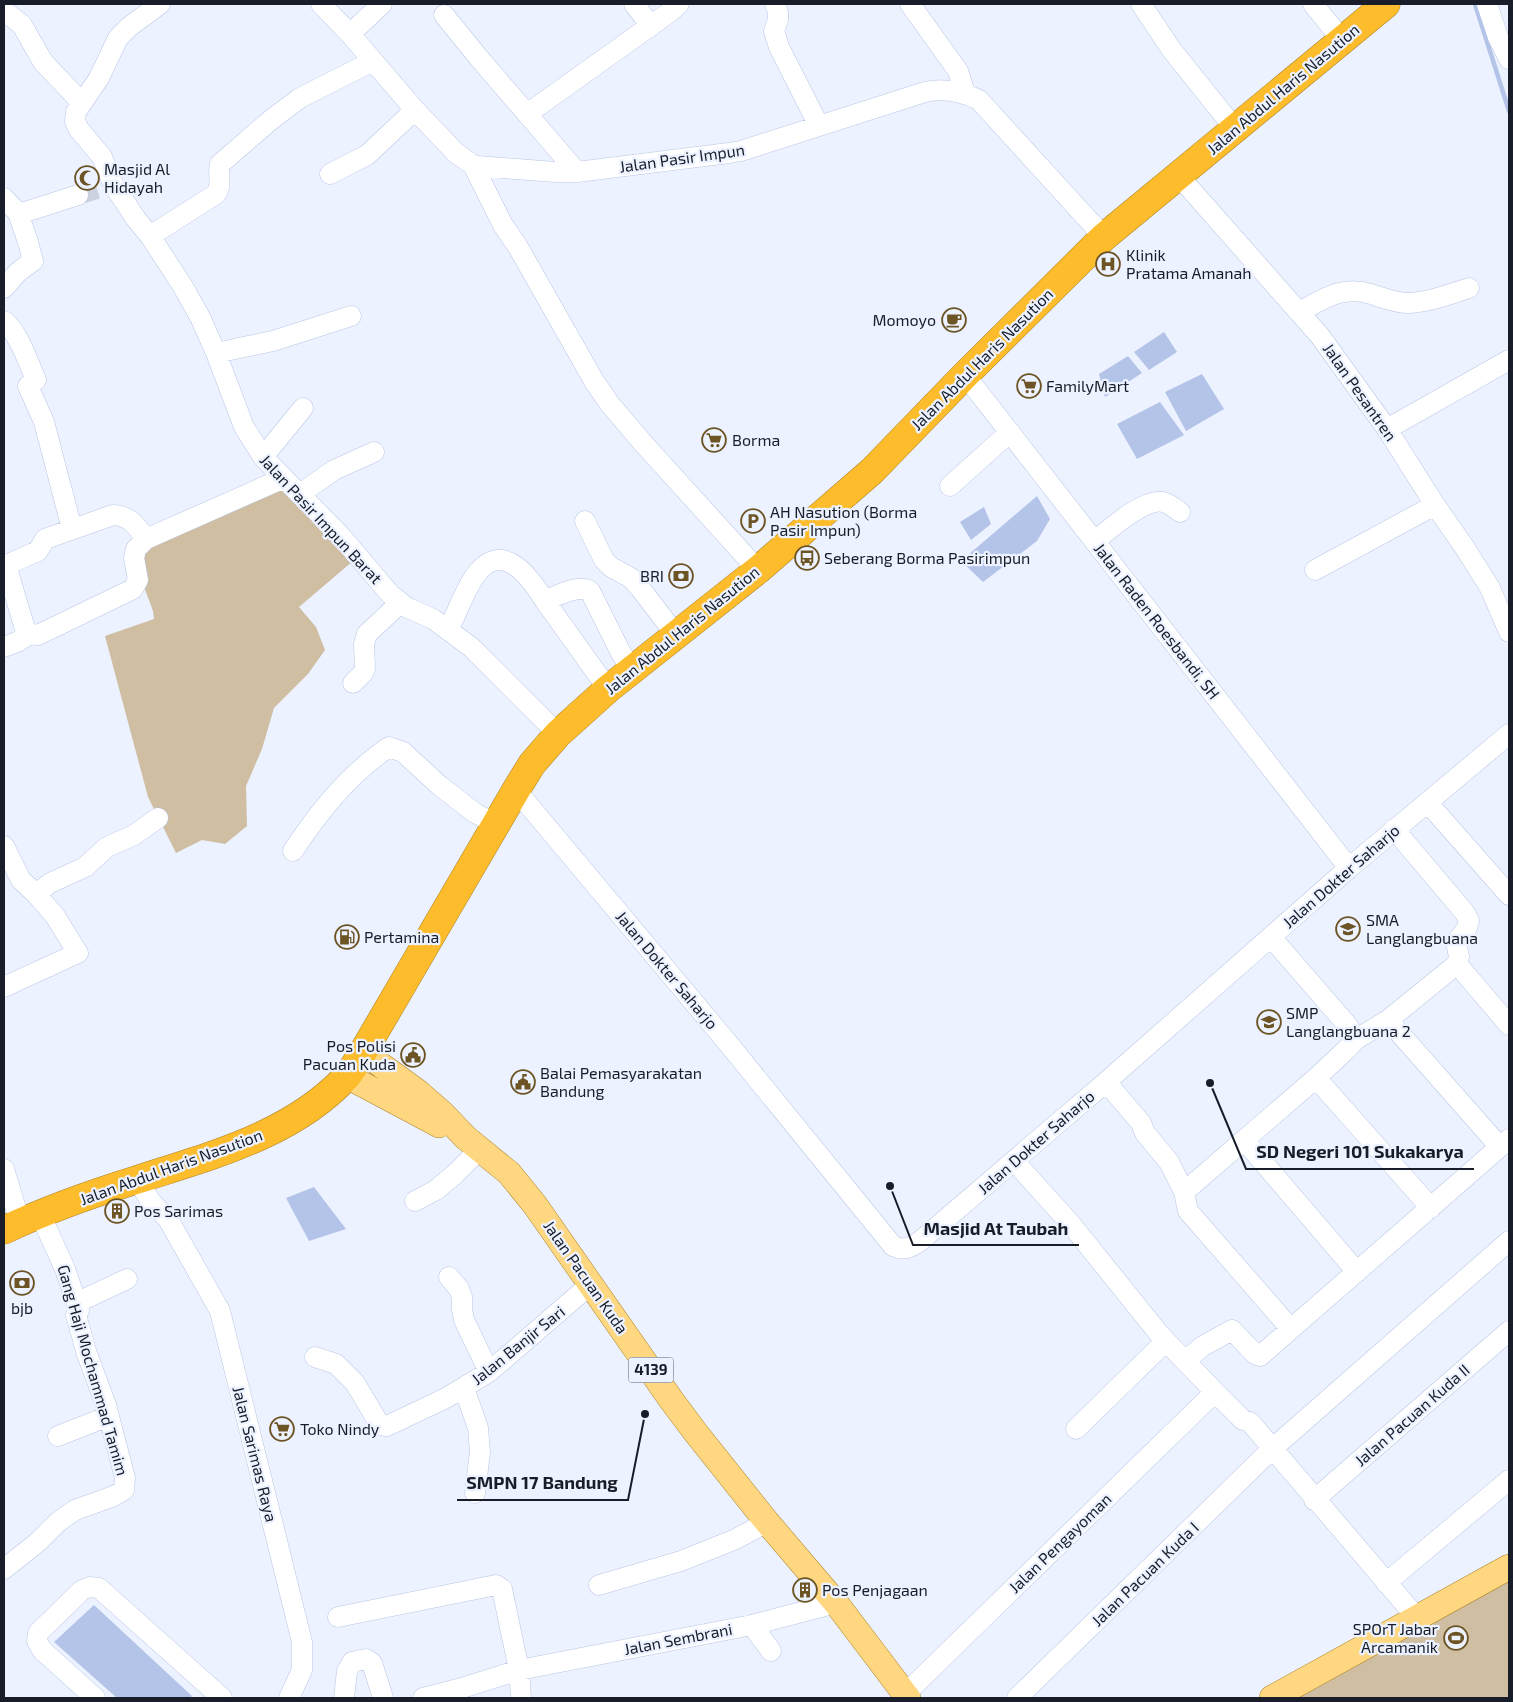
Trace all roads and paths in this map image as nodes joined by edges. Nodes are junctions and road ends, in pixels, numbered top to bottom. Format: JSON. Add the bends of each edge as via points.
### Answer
{"nodes":[{"id":1,"x":160,"y":4,"type":"edge"},
{"id":2,"x":321,"y":4,"type":"edge"},
{"id":3,"x":382,"y":4,"type":"edge"},
{"id":4,"x":634,"y":4,"type":"edge"},
{"id":5,"x":679,"y":4,"type":"edge"},
{"id":6,"x":775,"y":4,"type":"edge"},
{"id":7,"x":910,"y":4,"type":"edge"},
{"id":8,"x":1141,"y":4,"type":"edge"},
{"id":9,"x":1313,"y":4,"type":"edge"},
{"id":10,"x":1386,"y":4,"type":"edge"},
{"id":11,"x":1488,"y":4,"type":"edge"},
{"id":12,"x":4,"y":11,"type":"edge"},
{"id":13,"x":444,"y":15,"type":"dead end"},
{"id":14,"x":651,"y":26,"type":"junction"},
{"id":15,"x":350,"y":34,"type":"junction"},
{"id":16,"x":1342,"y":40,"type":"junction"},
{"id":17,"x":1509,"y":59,"type":"edge"},
{"id":18,"x":373,"y":61,"type":"junction"},
{"id":19,"x":965,"y":93,"type":"junction"},
{"id":20,"x":82,"y":103,"type":"junction"},
{"id":21,"x":415,"y":110,"type":"junction"},
{"id":22,"x":527,"y":114,"type":"junction"},
{"id":23,"x":819,"y":126,"type":"junction"},
{"id":24,"x":1235,"y":129,"type":"junction"},
{"id":25,"x":474,"y":165,"type":"junction"},
{"id":26,"x":577,"y":172,"type":"junction"},
{"id":27,"x":330,"y":174,"type":"dead end"},
{"id":28,"x":1178,"y":175,"type":"junction"},
{"id":29,"x":78,"y":195,"type":"tunnel mouth"},
{"id":30,"x":4,"y":198,"type":"edge"},
{"id":31,"x":18,"y":213,"type":"junction"},
{"id":32,"x":150,"y":236,"type":"junction"},
{"id":33,"x":1104,"y":237,"type":"junction"},
{"id":34,"x":4,"y":288,"type":"edge"},
{"id":35,"x":1470,"y":288,"type":"dead end"},
{"id":36,"x":1298,"y":312,"type":"junction"},
{"id":37,"x":351,"y":316,"type":"dead end"},
{"id":38,"x":4,"y":321,"type":"edge"},
{"id":39,"x":216,"y":353,"type":"junction"},
{"id":40,"x":1509,"y":360,"type":"edge"},
{"id":41,"x":965,"y":375,"type":"junction"},
{"id":42,"x":303,"y":408,"type":"dead end"},
{"id":43,"x":1387,"y":428,"type":"junction"},
{"id":44,"x":1010,"y":432,"type":"junction"},
{"id":45,"x":374,"y":452,"type":"dead end"},
{"id":46,"x":263,"y":457,"type":"junction"},
{"id":47,"x":284,"y":478,"type":"junction"},
{"id":48,"x":950,"y":486,"type":"dead end"},
{"id":49,"x":300,"y":494,"type":"junction"},
{"id":50,"x":1435,"y":505,"type":"junction"},
{"id":51,"x":1180,"y":512,"type":"dead end"},
{"id":52,"x":585,"y":521,"type":"dead end"},
{"id":53,"x":72,"y":529,"type":"junction"},
{"id":54,"x":146,"y":539,"type":"junction"},
{"id":55,"x":1095,"y":541,"type":"junction"},
{"id":56,"x":5,"y":566,"type":"edge"},
{"id":57,"x":758,"y":570,"type":"junction"},
{"id":58,"x":1315,"y":570,"type":"dead end"},
{"id":59,"x":545,"y":601,"type":"junction"},
{"id":60,"x":400,"y":602,"type":"junction"},
{"id":61,"x":1505,"y":608,"type":"edge"},
{"id":62,"x":453,"y":620,"type":"dead end"},
{"id":63,"x":1509,"y":632,"type":"edge"},
{"id":64,"x":30,"y":634,"type":"junction"},
{"id":65,"x":676,"y":635,"type":"junction"},
{"id":66,"x":4,"y":646,"type":"edge"},
{"id":67,"x":632,"y":670,"type":"junction"},
{"id":68,"x":353,"y":683,"type":"dead end"},
{"id":69,"x":608,"y":689,"type":"junction"},
{"id":70,"x":558,"y":734,"type":"junction"},
{"id":71,"x":1506,"y":744,"type":"edge"},
{"id":72,"x":516,"y":790,"type":"junction"},
{"id":73,"x":1428,"y":804,"type":"junction"},
{"id":74,"x":158,"y":818,"type":"dead end"},
{"id":75,"x":496,"y":824,"type":"junction"},
{"id":76,"x":1394,"y":830,"type":"junction"},
{"id":77,"x":4,"y":846,"type":"edge"},
{"id":78,"x":293,"y":851,"type":"dead end"},
{"id":79,"x":1349,"y":868,"type":"junction"},
{"id":80,"x":36,"y":894,"type":"junction"},
{"id":81,"x":1509,"y":895,"type":"edge"},
{"id":82,"x":1271,"y":937,"type":"junction"},
{"id":83,"x":1457,"y":964,"type":"junction"},
{"id":84,"x":4,"y":987,"type":"edge"},
{"id":85,"x":1388,"y":1020,"type":"junction"},
{"id":86,"x":1509,"y":1026,"type":"edge"},
{"id":87,"x":1355,"y":1040,"type":"junction"},
{"id":88,"x":363,"y":1052,"type":"junction"},
{"id":89,"x":347,"y":1076,"type":"junction"},
{"id":90,"x":1316,"y":1078,"type":"junction"},
{"id":91,"x":1106,"y":1082,"type":"junction"},
{"id":92,"x":1244,"y":1140,"type":"junction"},
{"id":93,"x":473,"y":1143,"type":"junction"},
{"id":94,"x":1505,"y":1143,"type":"edge"},
{"id":95,"x":1014,"y":1161,"type":"junction"},
{"id":96,"x":4,"y":1169,"type":"edge"},
{"id":97,"x":137,"y":1179,"type":"junction"},
{"id":98,"x":1184,"y":1192,"type":"junction"},
{"id":99,"x":415,"y":1201,"type":"dead end"},
{"id":100,"x":151,"y":1202,"type":"junction"},
{"id":101,"x":1430,"y":1208,"type":"junction"},
{"id":102,"x":21,"y":1222,"type":"edge"},
{"id":103,"x":1509,"y":1241,"type":"edge"},
{"id":104,"x":1357,"y":1272,"type":"junction"},
{"id":105,"x":449,"y":1277,"type":"dead end"},
{"id":106,"x":127,"y":1279,"type":"dead end"},
{"id":107,"x":591,"y":1284,"type":"junction"},
{"id":108,"x":76,"y":1303,"type":"junction"},
{"id":109,"x":1291,"y":1329,"type":"junction"},
{"id":110,"x":1509,"y":1331,"type":"edge"},
{"id":111,"x":1166,"y":1341,"type":"junction"},
{"id":112,"x":230,"y":1350,"type":"junction"},
{"id":113,"x":315,"y":1357,"type":"dead end"},
{"id":114,"x":1185,"y":1361,"type":"junction"},
{"id":115,"x":490,"y":1372,"type":"junction"},
{"id":116,"x":464,"y":1388,"type":"junction"},
{"id":117,"x":1215,"y":1392,"type":"junction"},
{"id":118,"x":108,"y":1416,"type":"junction"},
{"id":119,"x":1076,"y":1429,"type":"dead end"},
{"id":120,"x":58,"y":1436,"type":"dead end"},
{"id":121,"x":1272,"y":1449,"type":"junction"},
{"id":122,"x":1509,"y":1480,"type":"edge"},
{"id":123,"x":475,"y":1493,"type":"dead end"},
{"id":124,"x":1314,"y":1500,"type":"junction"},
{"id":125,"x":767,"y":1522,"type":"junction"},
{"id":126,"x":1509,"y":1567,"type":"edge"},
{"id":127,"x":4,"y":1569,"type":"edge"},
{"id":128,"x":1386,"y":1582,"type":"junction"},
{"id":129,"x":599,"y":1585,"type":"dead end"},
{"id":130,"x":836,"y":1603,"type":"junction"},
{"id":131,"x":338,"y":1617,"type":"dead end"},
{"id":132,"x":1417,"y":1618,"type":"junction"},
{"id":133,"x":752,"y":1625,"type":"junction"},
{"id":134,"x":771,"y":1651,"type":"dead end"},
{"id":135,"x":519,"y":1670,"type":"junction"},
{"id":136,"x":463,"y":1693,"type":"edge"},
{"id":137,"x":906,"y":1696,"type":"edge"},
{"id":138,"x":95,"y":1698,"type":"edge"},
{"id":139,"x":222,"y":1698,"type":"edge"},
{"id":140,"x":289,"y":1698,"type":"edge"},
{"id":141,"x":344,"y":1698,"type":"edge"},
{"id":142,"x":383,"y":1698,"type":"edge"},
{"id":143,"x":423,"y":1698,"type":"edge"},
{"id":144,"x":521,"y":1698,"type":"edge"},
{"id":145,"x":1017,"y":1698,"type":"edge"},
{"id":146,"x":1272,"y":1698,"type":"edge"}],
"edges":[{"from":1,"to":20,"type":"street","name":"Jalan Pasir Impun Barat","via":[[122,32],[99,78]]},
{"from":2,"to":15,"type":"street","name":"Jalan Pasir Impun"},
{"from":3,"to":15,"type":"street"},
{"from":4,"to":14,"type":"street"},
{"from":5,"to":14,"type":"street"},
{"from":6,"to":23,"type":"street","via":[[778,20],[774,31],[779,47]]},
{"from":7,"to":19,"type":"street","via":[[958,71]]},
{"from":8,"to":24,"type":"street","via":[[1171,49]]},
{"from":9,"to":16,"type":"street"},
{"from":10,"to":16,"type":"highway","name":"Jalan Abdul Haris Nasution"},
{"from":11,"to":17,"type":"street"},
{"from":12,"to":20,"type":"street","via":[[22,25],[43,62]]},
{"from":13,"to":22,"type":"street"},
{"from":14,"to":22,"type":"street"},
{"from":15,"to":18,"type":"street","name":"Jalan Pasir Impun"},
{"from":16,"to":24,"type":"highway","name":"Jalan Abdul Haris Nasution"},
{"from":18,"to":21,"type":"street","name":"Jalan Pasir Impun"},
{"from":18,"to":32,"type":"street","via":[[300,98],[272,119],[220,164],[220,188],[216,194]]},
{"from":19,"to":23,"type":"street","name":"Jalan Pasir Impun","via":[[925,92]]},
{"from":19,"to":33,"type":"street","name":"Jalan Pasir Impun","via":[[979,100]]},
{"from":20,"to":32,"type":"street","name":"Jalan Pasir Impun Barat","via":[[76,112],[78,128],[102,156],[110,185]]},
{"from":21,"to":25,"type":"street","name":"Jalan Pasir Impun","via":[[456,153]]},
{"from":21,"to":27,"type":"street","via":[[367,155]]},
{"from":22,"to":26,"type":"street"},
{"from":23,"to":26,"type":"street","name":"Jalan Pasir Impun","via":[[741,151]]},
{"from":24,"to":28,"type":"highway","name":"Jalan Abdul Haris Nasution"},
{"from":25,"to":26,"type":"street","name":"Jalan Pasir Impun"},
{"from":25,"to":57,"type":"street","via":[[503,225],[609,403]]},
{"from":28,"to":33,"type":"highway","name":"Jalan Abdul Haris Nasution"},
{"from":28,"to":36,"type":"street","name":"Jalan Pesantren"},
{"from":29,"to":31,"type":"street"},
{"from":30,"to":31,"type":"street"},
{"from":31,"to":34,"type":"street","via":[[32,261]]},
{"from":32,"to":39,"type":"street","name":"Jalan Pasir Impun Barat","via":[[182,285]]},
{"from":33,"to":41,"type":"highway","name":"Jalan Abdul Haris Nasution"},
{"from":35,"to":36,"type":"street","via":[[1428,301],[1408,303],[1355,291],[1338,292]]},
{"from":36,"to":43,"type":"street","name":"Jalan Pesantren","via":[[1338,359]]},
{"from":37,"to":39,"type":"street","via":[[273,341]]},
{"from":38,"to":53,"type":"street","via":[[14,334],[36,380],[28,386],[44,422]]},
{"from":39,"to":46,"type":"street","name":"Jalan Pasir Impun Barat","via":[[244,427]]},
{"from":40,"to":43,"type":"street"},
{"from":41,"to":44,"type":"street","name":"Jalan Raden Roesbandi, SH"},
{"from":41,"to":57,"type":"highway","name":"Jalan Abdul Haris Nasution","via":[[872,471]]},
{"from":42,"to":46,"type":"street"},
{"from":43,"to":50,"type":"street","name":"Jalan Pesantren"},
{"from":44,"to":48,"type":"street"},
{"from":44,"to":55,"type":"street","name":"Jalan Raden Roesbandi, SH"},
{"from":45,"to":49,"type":"street","via":[[334,470]]},
{"from":46,"to":47,"type":"street","name":"Jalan Pasir Impun Barat"},
{"from":47,"to":49,"type":"street","name":"Jalan Pasir Impun Barat"},
{"from":47,"to":54,"type":"street"},
{"from":49,"to":60,"type":"street","name":"Jalan Pasir Impun Barat"},
{"from":50,"to":58,"type":"street"},
{"from":50,"to":61,"type":"street","name":"Jalan Pesantren"},
{"from":51,"to":55,"type":"street","via":[[1164,502],[1153,502]]},
{"from":52,"to":65,"type":"street","via":[[604,560],[631,578]]},
{"from":53,"to":54,"type":"street","via":[[123,516]]},
{"from":53,"to":56,"type":"street","via":[[45,539],[38,551]]},
{"from":54,"to":64,"type":"street","via":[[136,549],[134,558],[138,580],[133,589],[38,635]]},
{"from":55,"to":79,"type":"street","name":"Jalan Raden Roesbandi, SH"},
{"from":56,"to":64,"type":"street","via":[[25,629]]},
{"from":57,"to":65,"type":"highway","name":"Jalan Abdul Haris Nasution"},
{"from":59,"to":62,"type":"street","via":[[516,565],[496,561],[476,574]]},
{"from":59,"to":67,"type":"street","via":[[584,588],[590,591]]},
{"from":59,"to":69,"type":"street"},
{"from":60,"to":68,"type":"street","via":[[367,634],[365,670]]},
{"from":60,"to":70,"type":"street","name":"Jalan Pasir Impun Barat","via":[[433,619],[471,647]]},
{"from":61,"to":63,"type":"street","name":"Jalan Pesantren"},
{"from":64,"to":66,"type":"street"},
{"from":65,"to":67,"type":"highway","name":"Jalan Abdul Haris Nasution"},
{"from":67,"to":69,"type":"highway","name":"Jalan Abdul Haris Nasution"},
{"from":69,"to":70,"type":"highway","name":"Jalan Abdul Haris Nasution"},
{"from":70,"to":72,"type":"highway","name":"Jalan Abdul Haris Nasution","via":[[532,764]]},
{"from":71,"to":73,"type":"street","name":"Jalan Dokter Saharjo"},
{"from":72,"to":75,"type":"highway","name":"Jalan Abdul Haris Nasution"},
{"from":72,"to":95,"type":"street","name":"Jalan Dokter Saharjo","via":[[893,1246],[905,1249],[920,1242]]},
{"from":73,"to":76,"type":"street","name":"Jalan Dokter Saharjo"},
{"from":73,"to":81,"type":"street"},
{"from":74,"to":80,"type":"street","via":[[134,835],[107,847],[85,867],[50,883]]},
{"from":75,"to":78,"type":"street","via":[[475,813],[440,786],[403,752],[389,747],[369,761],[334,795]]},
{"from":75,"to":88,"type":"highway","name":"Jalan Abdul Haris Nasution"},
{"from":76,"to":79,"type":"street","name":"Jalan Dokter Saharjo"},
{"from":76,"to":83,"type":"street","via":[[1469,921],[1456,942]]},
{"from":77,"to":80,"type":"street","via":[[20,880]]},
{"from":79,"to":82,"type":"street","name":"Jalan Dokter Saharjo"},
{"from":80,"to":84,"type":"street","via":[[55,916],[78,953]]},
{"from":82,"to":87,"type":"street","via":[[1348,1026]]},
{"from":82,"to":91,"type":"street","name":"Jalan Dokter Saharjo"},
{"from":83,"to":85,"type":"street"},
{"from":83,"to":86,"type":"street"},
{"from":85,"to":87,"type":"street"},
{"from":85,"to":94,"type":"street"},
{"from":87,"to":90,"type":"street"},
{"from":88,"to":89,"type":"highway","name":"Jalan Abdul Haris Nasution"},
{"from":88,"to":93,"type":"main road","name":"Jalan Pacuan Kuda","number":"4139","via":[[418,1092]]},
{"from":89,"to":93,"type":"main road","name":"Jalan Pacuan Kuda","number":"4139"},
{"from":89,"to":97,"type":"highway","name":"Jalan Abdul Haris Nasution","via":[[320,1101],[260,1136]]},
{"from":90,"to":92,"type":"street"},
{"from":90,"to":101,"type":"street"},
{"from":91,"to":95,"type":"street","name":"Jalan Dokter Saharjo"},
{"from":91,"to":98,"type":"street","via":[[1169,1162]]},
{"from":92,"to":98,"type":"street"},
{"from":92,"to":104,"type":"street"},
{"from":93,"to":99,"type":"street","via":[[455,1174]]},
{"from":93,"to":107,"type":"main road","name":"Jalan Pacuan Kuda","number":"4139","via":[[509,1173]]},
{"from":94,"to":101,"type":"street"},
{"from":95,"to":111,"type":"street","via":[[1070,1223]]},
{"from":96,"to":102,"type":"street","name":"Gang Haji Mochammad Tamim"},
{"from":97,"to":100,"type":"street"},
{"from":97,"to":102,"type":"highway","name":"Jalan Abdul Haris Nasution"},
{"from":98,"to":109,"type":"street","via":[[1188,1211]]},
{"from":100,"to":112,"type":"street","via":[[158,1224]]},
{"from":100,"to":112,"type":"street","name":"Jalan Sarimas Raya","via":[[168,1218],[220,1311]]},
{"from":101,"to":104,"type":"street"},
{"from":102,"to":108,"type":"street","name":"Gang Haji Mochammad Tamim","via":[[65,1269]]},
{"from":103,"to":121,"type":"street","name":"Jalan Pacuan Kuda I"},
{"from":104,"to":109,"type":"street"},
{"from":105,"to":115,"type":"street","via":[[459,1289],[464,1320]]},
{"from":106,"to":108,"type":"street"},
{"from":107,"to":115,"type":"street","name":"Jalan Banjir Sari"},
{"from":107,"to":125,"type":"main road","name":"Jalan Pacuan Kuda","number":"4139","via":[[677,1407]]},
{"from":108,"to":118,"type":"street","name":"Gang Haji Mochammad Tamim","via":[[79,1310],[76,1315],[87,1354]]},
{"from":109,"to":114,"type":"street","via":[[1260,1356],[1232,1330],[1203,1346]]},
{"from":110,"to":124,"type":"street","name":"Jalan Pacuan Kuda II"},
{"from":111,"to":114,"type":"street"},
{"from":111,"to":119,"type":"street"},
{"from":112,"to":140,"type":"street","name":"Jalan Sarimas Raya","via":[[302,1642],[302,1670]]},
{"from":113,"to":116,"type":"street","name":"Jalan Banjir Sari","via":[[336,1364],[355,1383],[380,1425],[386,1426]]},
{"from":114,"to":117,"type":"street"},
{"from":115,"to":116,"type":"street","name":"Jalan Banjir Sari"},
{"from":116,"to":123,"type":"street","via":[[478,1428],[480,1452]]},
{"from":117,"to":121,"type":"street","via":[[1243,1420],[1250,1422]]},
{"from":117,"to":137,"type":"street","name":"Jalan Pengayoman"},
{"from":118,"to":120,"type":"street"},
{"from":118,"to":127,"type":"street","name":"Gang Haji Mochammad Tamim","via":[[125,1478],[124,1490],[75,1510]]},
{"from":121,"to":124,"type":"street"},
{"from":121,"to":145,"type":"street","name":"Jalan Pacuan Kuda I"},
{"from":122,"to":128,"type":"street"},
{"from":124,"to":128,"type":"street"},
{"from":125,"to":129,"type":"street","via":[[736,1539],[681,1561]]},
{"from":125,"to":130,"type":"main road","name":"Jalan Pacuan Kuda","number":"4139"},
{"from":126,"to":132,"type":"main road"},
{"from":128,"to":132,"type":"street"},
{"from":130,"to":133,"type":"street","name":"Jalan Sembrani"},
{"from":130,"to":137,"type":"main road","name":"Jalan Pacuan Kuda","number":"4139"},
{"from":131,"to":135,"type":"street","via":[[496,1585],[502,1589]]},
{"from":132,"to":146,"type":"main road"},
{"from":133,"to":134,"type":"street"},
{"from":133,"to":135,"type":"street","name":"Jalan Sembrani"},
{"from":135,"to":136,"type":"street","name":"Jalan Sembrani"},
{"from":135,"to":144,"type":"street"},
{"from":136,"to":143,"type":"street","name":"Jalan Sembrani"},
{"from":138,"to":139,"type":"street","via":[[42,1650],[37,1641],[38,1633],[82,1590],[90,1587],[99,1588]]},
{"from":141,"to":142,"type":"street","via":[[347,1671],[352,1662],[366,1659],[372,1663]]}]}
